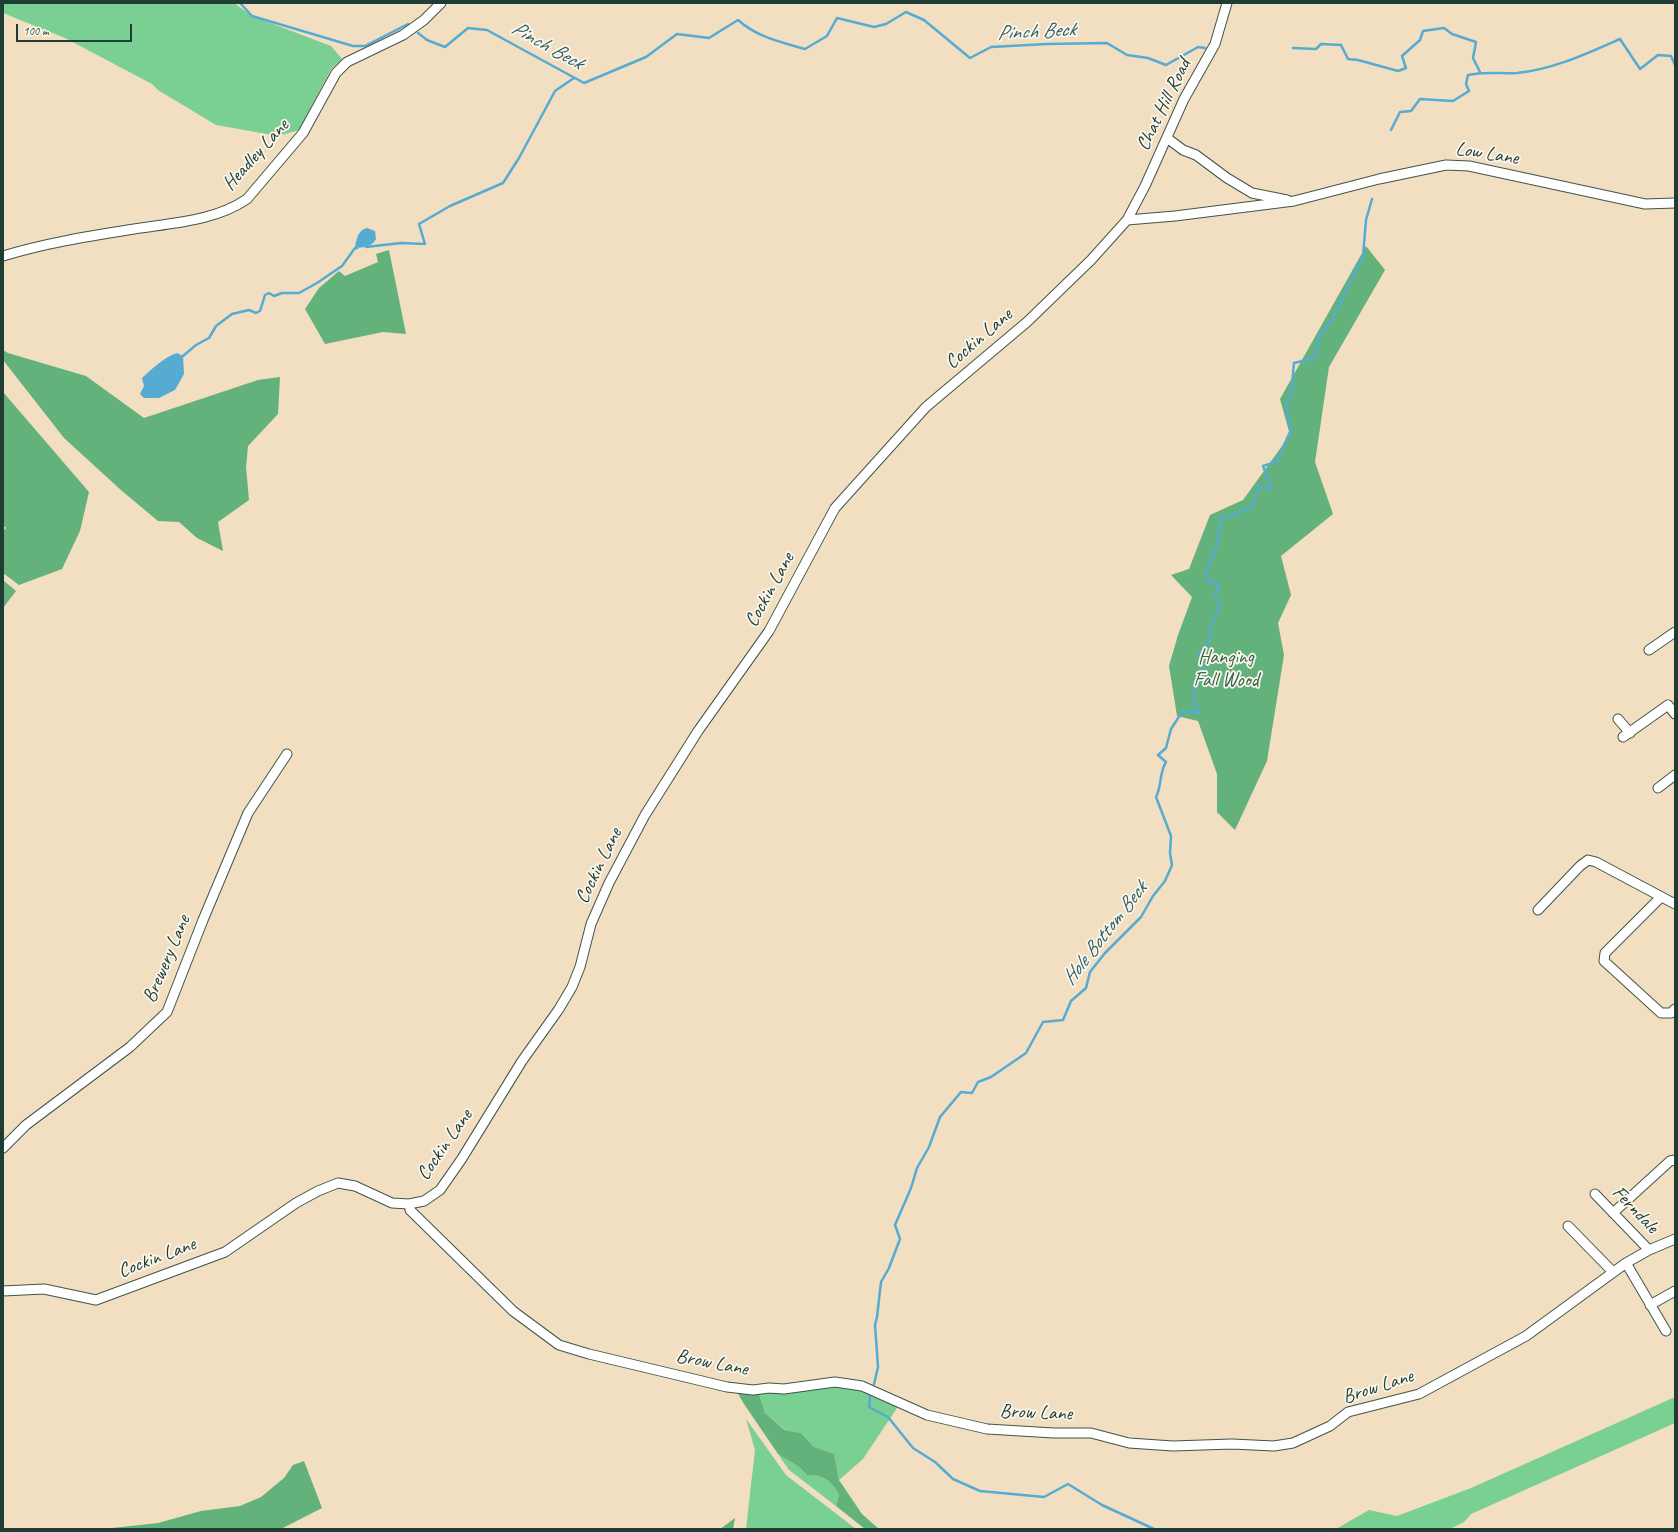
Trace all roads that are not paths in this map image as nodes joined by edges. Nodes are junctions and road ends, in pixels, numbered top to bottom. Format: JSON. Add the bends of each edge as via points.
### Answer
{"nodes":[{"id":1,"x":441,"y":3,"type":"edge"},
{"id":2,"x":1228,"y":3,"type":"edge"},
{"id":3,"x":1167,"y":138,"type":"junction"},
{"id":4,"x":1262,"y":195,"type":"junction"},
{"id":5,"x":1294,"y":201,"type":"junction"},
{"id":6,"x":1675,"y":203,"type":"edge"},
{"id":7,"x":1262,"y":205,"type":"junction"},
{"id":8,"x":1127,"y":220,"type":"junction"},
{"id":9,"x":3,"y":256,"type":"edge"},
{"id":10,"x":1675,"y":632,"type":"edge"},
{"id":11,"x":1649,"y":650,"type":"dead end"},
{"id":12,"x":1675,"y":714,"type":"edge"},
{"id":13,"x":1618,"y":719,"type":"dead end"},
{"id":14,"x":288,"y":754,"type":"dead end"},
{"id":15,"x":1675,"y":775,"type":"edge"},
{"id":16,"x":1658,"y":788,"type":"dead end"},
{"id":17,"x":1661,"y":897,"type":"junction"},
{"id":18,"x":1675,"y":904,"type":"edge"},
{"id":19,"x":1538,"y":910,"type":"dead end"},
{"id":20,"x":1675,"y":1009,"type":"edge"},
{"id":21,"x":3,"y":1148,"type":"edge"},
{"id":22,"x":1675,"y":1160,"type":"edge"},
{"id":23,"x":1595,"y":1194,"type":"dead end"},
{"id":24,"x":409,"y":1204,"type":"junction"},
{"id":25,"x":1613,"y":1213,"type":"junction"},
{"id":26,"x":1568,"y":1226,"type":"dead end"},
{"id":27,"x":1675,"y":1239,"type":"edge"},
{"id":28,"x":1649,"y":1250,"type":"junction"},
{"id":29,"x":1626,"y":1262,"type":"junction"},
{"id":30,"x":1613,"y":1272,"type":"junction"},
{"id":31,"x":3,"y":1291,"type":"edge"},
{"id":32,"x":1675,"y":1291,"type":"edge"},
{"id":33,"x":1650,"y":1305,"type":"junction"},
{"id":34,"x":1666,"y":1331,"type":"dead end"}],
"edges":[{"from":1,"to":9,"type":"street","name":"Headley Lane","via":[[424,20],[403,35],[347,62],[336,73],[303,133],[247,199],[237,206],[221,213],[191,220],[94,236]]},
{"from":2,"to":3,"type":"street","name":"Chat Hill Road","via":[[1215,44],[1184,99]]},
{"from":3,"to":4,"type":"street","name":"Low Lane","via":[[1183,150],[1196,155],[1226,178],[1252,193]]},
{"from":3,"to":8,"type":"street","name":"Chat Hill Road"},
{"from":4,"to":5,"type":"street","name":"Low Lane"},
{"from":4,"to":7,"type":"street"},
{"from":5,"to":6,"type":"street","name":"Low Lane","via":[[1446,165],[1469,166],[1645,204]]},
{"from":5,"to":7,"type":"street","name":"Low Lane"},
{"from":7,"to":8,"type":"street","name":"Low Lane"},
{"from":8,"to":24,"type":"street","name":"Cockin Lane","via":[[1091,260],[1027,322],[926,407],[835,508],[770,631],[698,731],[645,815],[591,924],[580,967],[559,1009],[522,1061],[440,1190],[424,1201]]},
{"from":10,"to":11,"type":"street"},
{"from":12,"to":13,"type":"street","via":[[1668,705],[1626,735]]},
{"from":14,"to":21,"type":"street","name":"Brewery Lane","via":[[248,813],[167,1012],[130,1047],[26,1125]]},
{"from":15,"to":16,"type":"street"},
{"from":17,"to":18,"type":"street"},
{"from":17,"to":19,"type":"street","via":[[1588,860]]},
{"from":17,"to":20,"type":"street","via":[[1605,953],[1604,961],[1661,1013],[1671,1014]]},
{"from":22,"to":25,"type":"street","via":[[1670,1161]]},
{"from":23,"to":25,"type":"street","name":"Ferndale"},
{"from":24,"to":30,"type":"street","name":"Brow Lane","via":[[410,1210],[513,1311],[559,1345],[574,1350],[728,1387],[753,1390],[784,1389],[835,1382],[862,1386],[927,1415],[987,1429],[1091,1433],[1129,1443],[1173,1446],[1274,1446],[1293,1443],[1330,1426],[1348,1412],[1420,1394],[1526,1336]]},
{"from":24,"to":31,"type":"street","name":"Cockin Lane","via":[[392,1203],[355,1186],[338,1183],[296,1203],[225,1252],[96,1300],[44,1290]]},
{"from":25,"to":28,"type":"street","name":"Ferndale"},
{"from":26,"to":30,"type":"street"},
{"from":27,"to":28,"type":"street","name":"Brow Lane"},
{"from":28,"to":29,"type":"street","name":"Brow Lane"},
{"from":29,"to":30,"type":"street","name":"Brow Lane"},
{"from":29,"to":33,"type":"street"},
{"from":32,"to":33,"type":"street"},
{"from":33,"to":34,"type":"street"}]}
